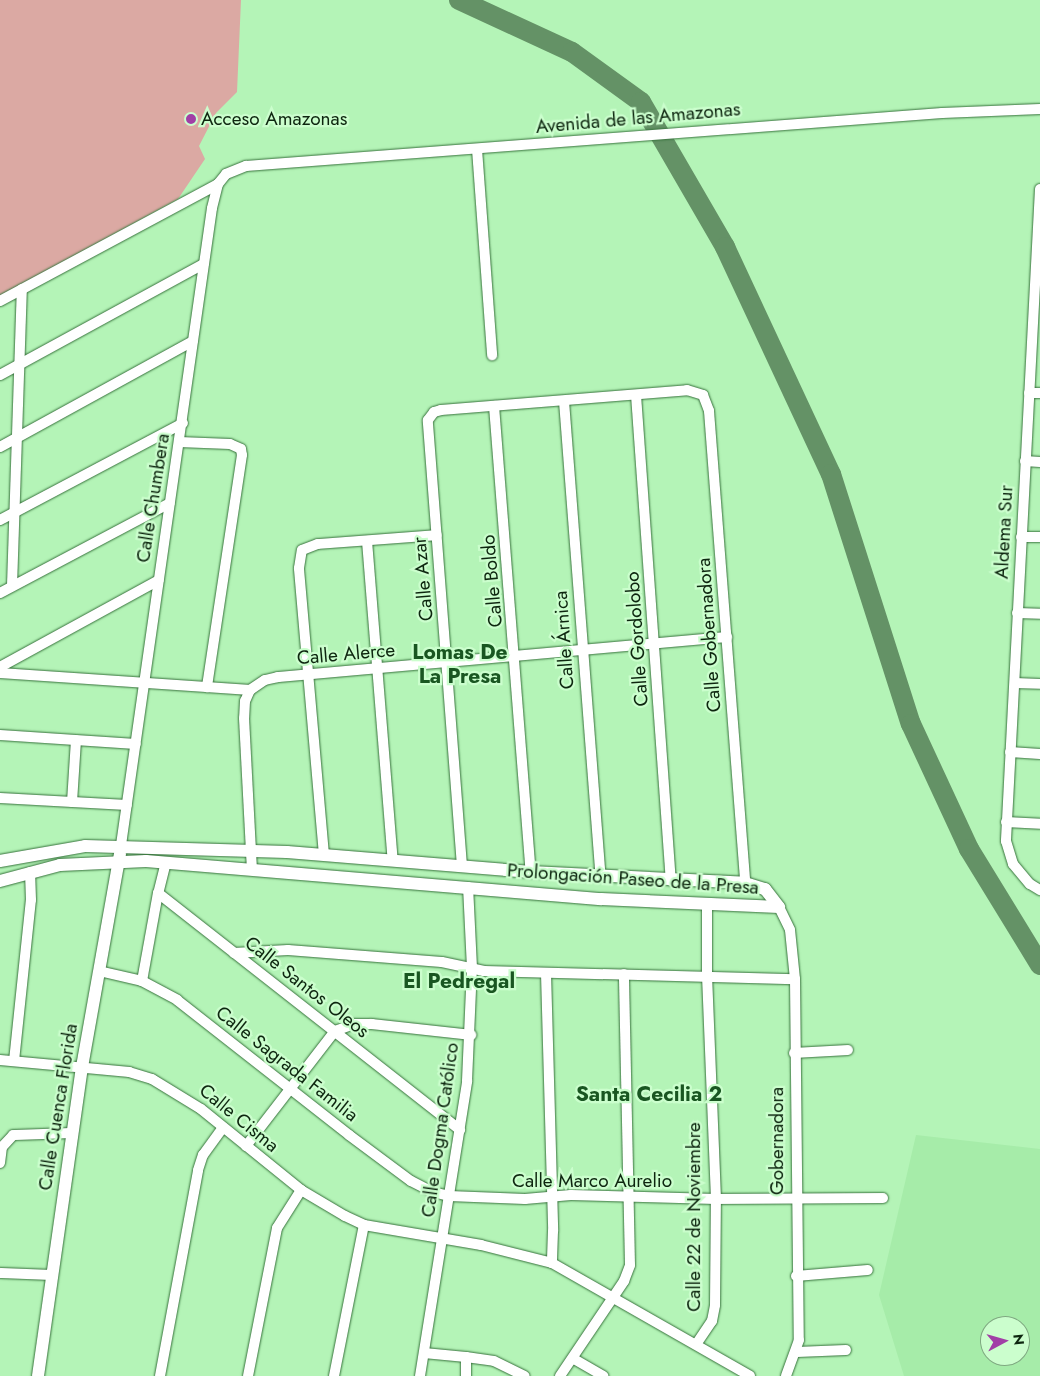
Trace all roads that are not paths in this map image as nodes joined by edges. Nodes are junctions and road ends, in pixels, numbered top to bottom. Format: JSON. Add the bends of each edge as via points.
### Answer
{"nodes":[{"id":1,"x":1040,"y":109,"type":"edge"},
{"id":2,"x":477,"y":148,"type":"junction"},
{"id":3,"x":218,"y":184,"type":"junction"},
{"id":4,"x":1040,"y":189,"type":"edge"},
{"id":5,"x":1039,"y":254,"type":"edge"},
{"id":6,"x":204,"y":264,"type":"junction"},
{"id":7,"x":22,"y":289,"type":"junction"},
{"id":8,"x":0,"y":301,"type":"edge"},
{"id":9,"x":1037,"y":326,"type":"edge"},
{"id":10,"x":193,"y":341,"type":"junction"},
{"id":11,"x":492,"y":355,"type":"dead end"},
{"id":12,"x":19,"y":365,"type":"junction"},
{"id":13,"x":0,"y":375,"type":"edge"},
{"id":14,"x":1029,"y":393,"type":"junction"},
{"id":15,"x":1040,"y":393,"type":"edge"},
{"id":16,"x":636,"y":394,"type":"junction"},
{"id":17,"x":564,"y":401,"type":"junction"},
{"id":18,"x":494,"y":406,"type":"junction"},
{"id":19,"x":182,"y":423,"type":"junction"},
{"id":20,"x":18,"y":438,"type":"junction"},
{"id":21,"x":179,"y":442,"type":"junction"},
{"id":22,"x":0,"y":447,"type":"edge"},
{"id":23,"x":1025,"y":461,"type":"junction"},
{"id":24,"x":1040,"y":462,"type":"edge"},
{"id":25,"x":170,"y":503,"type":"junction"},
{"id":26,"x":14,"y":513,"type":"junction"},
{"id":27,"x":0,"y":520,"type":"edge"},
{"id":28,"x":437,"y":535,"type":"junction"},
{"id":29,"x":1022,"y":537,"type":"junction"},
{"id":30,"x":1040,"y":538,"type":"edge"},
{"id":31,"x":367,"y":540,"type":"junction"},
{"id":32,"x":158,"y":580,"type":"junction"},
{"id":33,"x":12,"y":586,"type":"junction"},
{"id":34,"x":0,"y":593,"type":"edge"},
{"id":35,"x":1017,"y":613,"type":"junction"},
{"id":36,"x":1040,"y":614,"type":"edge"},
{"id":37,"x":727,"y":637,"type":"junction"},
{"id":38,"x":655,"y":643,"type":"junction"},
{"id":39,"x":583,"y":650,"type":"junction"},
{"id":40,"x":516,"y":658,"type":"junction"},
{"id":41,"x":447,"y":662,"type":"junction"},
{"id":42,"x":0,"y":667,"type":"edge"},
{"id":43,"x":376,"y":668,"type":"junction"},
{"id":44,"x":0,"y":673,"type":"edge"},
{"id":45,"x":307,"y":675,"type":"junction"},
{"id":46,"x":145,"y":682,"type":"junction"},
{"id":47,"x":1015,"y":683,"type":"junction"},
{"id":48,"x":1040,"y":684,"type":"edge"},
{"id":49,"x":207,"y":687,"type":"junction"},
{"id":50,"x":250,"y":690,"type":"junction"},
{"id":51,"x":0,"y":735,"type":"edge"},
{"id":52,"x":76,"y":740,"type":"junction"},
{"id":53,"x":136,"y":744,"type":"junction"},
{"id":54,"x":1010,"y":752,"type":"junction"},
{"id":55,"x":1040,"y":754,"type":"edge"},
{"id":56,"x":0,"y":798,"type":"edge"},
{"id":57,"x":72,"y":802,"type":"junction"},
{"id":58,"x":127,"y":805,"type":"junction"},
{"id":59,"x":1006,"y":822,"type":"junction"},
{"id":60,"x":1040,"y":824,"type":"edge"},
{"id":61,"x":121,"y":845,"type":"junction"},
{"id":62,"x":252,"y":850,"type":"junction"},
{"id":63,"x":324,"y":855,"type":"junction"},
{"id":64,"x":392,"y":860,"type":"junction"},
{"id":65,"x":0,"y":861,"type":"edge"},
{"id":66,"x":118,"y":861,"type":"junction"},
{"id":67,"x":166,"y":862,"type":"junction"},
{"id":68,"x":462,"y":866,"type":"junction"},
{"id":69,"x":252,"y":869,"type":"junction"},
{"id":70,"x":30,"y":872,"type":"junction"},
{"id":71,"x":531,"y":872,"type":"junction"},
{"id":72,"x":601,"y":877,"type":"junction"},
{"id":73,"x":0,"y":881,"type":"edge"},
{"id":74,"x":671,"y":881,"type":"junction"},
{"id":75,"x":745,"y":883,"type":"junction"},
{"id":76,"x":468,"y":887,"type":"junction"},
{"id":77,"x":1040,"y":890,"type":"edge"},
{"id":78,"x":158,"y":893,"type":"junction"},
{"id":79,"x":707,"y":906,"type":"junction"},
{"id":80,"x":778,"y":907,"type":"junction"},
{"id":81,"x":234,"y":953,"type":"junction"},
{"id":82,"x":472,"y":968,"type":"junction"},
{"id":83,"x":100,"y":971,"type":"junction"},
{"id":84,"x":546,"y":973,"type":"junction"},
{"id":85,"x":624,"y":974,"type":"junction"},
{"id":86,"x":707,"y":976,"type":"junction"},
{"id":87,"x":795,"y":979,"type":"junction"},
{"id":88,"x":142,"y":981,"type":"junction"},
{"id":89,"x":335,"y":1031,"type":"junction"},
{"id":90,"x":471,"y":1035,"type":"junction"},
{"id":91,"x":848,"y":1050,"type":"dead end"},
{"id":92,"x":794,"y":1053,"type":"junction"},
{"id":93,"x":0,"y":1060,"type":"edge"},
{"id":94,"x":14,"y":1061,"type":"junction"},
{"id":95,"x":82,"y":1067,"type":"junction"},
{"id":96,"x":289,"y":1087,"type":"junction"},
{"id":97,"x":223,"y":1127,"type":"junction"},
{"id":98,"x":460,"y":1130,"type":"junction"},
{"id":99,"x":72,"y":1132,"type":"junction"},
{"id":100,"x":246,"y":1146,"type":"junction"},
{"id":101,"x":0,"y":1163,"type":"edge"},
{"id":102,"x":301,"y":1190,"type":"junction"},
{"id":103,"x":449,"y":1196,"type":"junction"},
{"id":104,"x":552,"y":1197,"type":"junction"},
{"id":105,"x":631,"y":1198,"type":"junction"},
{"id":106,"x":882,"y":1198,"type":"dead end"},
{"id":107,"x":716,"y":1199,"type":"junction"},
{"id":108,"x":795,"y":1199,"type":"junction"},
{"id":109,"x":364,"y":1224,"type":"junction"},
{"id":110,"x":443,"y":1238,"type":"junction"},
{"id":111,"x":552,"y":1263,"type":"junction"},
{"id":112,"x":868,"y":1270,"type":"dead end"},
{"id":113,"x":0,"y":1273,"type":"edge"},
{"id":114,"x":53,"y":1275,"type":"junction"},
{"id":115,"x":796,"y":1276,"type":"junction"},
{"id":116,"x":612,"y":1295,"type":"junction"},
{"id":117,"x":698,"y":1343,"type":"junction"},
{"id":118,"x":846,"y":1350,"type":"dead end"},
{"id":119,"x":797,"y":1352,"type":"junction"},
{"id":120,"x":424,"y":1353,"type":"junction"},
{"id":121,"x":466,"y":1357,"type":"junction"},
{"id":122,"x":574,"y":1359,"type":"junction"},
{"id":123,"x":38,"y":1376,"type":"edge"},
{"id":124,"x":160,"y":1376,"type":"edge"},
{"id":125,"x":248,"y":1376,"type":"edge"},
{"id":126,"x":334,"y":1376,"type":"edge"},
{"id":127,"x":420,"y":1376,"type":"edge"},
{"id":128,"x":466,"y":1376,"type":"edge"},
{"id":129,"x":525,"y":1376,"type":"edge"},
{"id":130,"x":560,"y":1376,"type":"edge"},
{"id":131,"x":603,"y":1376,"type":"edge"},
{"id":132,"x":750,"y":1376,"type":"edge"},
{"id":133,"x":786,"y":1376,"type":"edge"}],
"edges":[{"from":1,"to":2,"type":"street","name":"Avenida de las Amazonas","via":[[668,132]]},
{"from":2,"to":3,"type":"street","name":"Avenida de las Amazonas","via":[[239,168],[226,174]]},
{"from":2,"to":11,"type":"street"},
{"from":3,"to":6,"type":"street","name":"Calle Chumbera"},
{"from":3,"to":7,"type":"street"},
{"from":4,"to":5,"type":"street","name":"Aldema Sur"},
{"from":5,"to":9,"type":"street","name":"Aldema Sur"},
{"from":6,"to":10,"type":"street","name":"Calle Chumbera"},
{"from":6,"to":12,"type":"street"},
{"from":7,"to":8,"type":"street"},
{"from":7,"to":12,"type":"street"},
{"from":9,"to":14,"type":"street","name":"Aldema Sur"},
{"from":10,"to":19,"type":"street","name":"Calle Chumbera"},
{"from":10,"to":20,"type":"street"},
{"from":12,"to":13,"type":"street"},
{"from":12,"to":20,"type":"street"},
{"from":14,"to":15,"type":"street"},
{"from":14,"to":23,"type":"street","name":"Aldema Sur"},
{"from":16,"to":17,"type":"street"},
{"from":16,"to":37,"type":"street","name":"Calle Gobernadora","via":[[695,391],[703,395],[709,411]]},
{"from":16,"to":38,"type":"street","name":"Calle Gordolobo"},
{"from":17,"to":18,"type":"street"},
{"from":17,"to":39,"type":"street","name":"Calle Árnica"},
{"from":18,"to":28,"type":"street","name":"Calle Azar","via":[[434,412],[428,420]]},
{"from":18,"to":40,"type":"street","name":"Calle Boldo"},
{"from":19,"to":21,"type":"street","name":"Calle Chumbera"},
{"from":19,"to":26,"type":"street"},
{"from":20,"to":22,"type":"street"},
{"from":20,"to":26,"type":"street"},
{"from":21,"to":25,"type":"street","name":"Calle Chumbera"},
{"from":21,"to":49,"type":"street","via":[[230,444],[240,449],[242,455]]},
{"from":23,"to":24,"type":"street"},
{"from":23,"to":29,"type":"street","name":"Aldema Sur"},
{"from":25,"to":32,"type":"street","name":"Calle Chumbera"},
{"from":25,"to":33,"type":"street"},
{"from":26,"to":27,"type":"street"},
{"from":26,"to":33,"type":"street"},
{"from":28,"to":31,"type":"street"},
{"from":28,"to":41,"type":"street","name":"Calle Azar"},
{"from":29,"to":30,"type":"street"},
{"from":29,"to":35,"type":"street","name":"Aldema Sur"},
{"from":31,"to":43,"type":"street"},
{"from":31,"to":45,"type":"street","via":[[307,546],[302,550],[299,568]]},
{"from":32,"to":42,"type":"street"},
{"from":32,"to":46,"type":"street","name":"Calle Chumbera"},
{"from":33,"to":34,"type":"street"},
{"from":35,"to":36,"type":"street"},
{"from":35,"to":47,"type":"street","name":"Aldema Sur"},
{"from":37,"to":38,"type":"street","name":"Calle Alerce"},
{"from":37,"to":75,"type":"street","name":"Calle Gobernadora"},
{"from":38,"to":39,"type":"street","name":"Calle Alerce"},
{"from":38,"to":74,"type":"street","name":"Calle Gordolobo"},
{"from":39,"to":40,"type":"street","name":"Calle Alerce"},
{"from":39,"to":72,"type":"street","name":"Calle Árnica"},
{"from":40,"to":41,"type":"street","name":"Calle Alerce"},
{"from":40,"to":71,"type":"street","name":"Calle Boldo"},
{"from":41,"to":43,"type":"street","name":"Calle Alerce"},
{"from":41,"to":68,"type":"street","name":"Calle Azar"},
{"from":43,"to":45,"type":"street","name":"Calle Alerce"},
{"from":43,"to":64,"type":"street"},
{"from":44,"to":46,"type":"street"},
{"from":45,"to":50,"type":"street","name":"Calle Alerce","via":[[265,680]]},
{"from":45,"to":63,"type":"street"},
{"from":46,"to":49,"type":"street"},
{"from":46,"to":53,"type":"street","name":"Calle Chumbera"},
{"from":47,"to":48,"type":"street"},
{"from":47,"to":54,"type":"street","name":"Aldema Sur"},
{"from":49,"to":50,"type":"street"},
{"from":50,"to":62,"type":"street","via":[[244,701],[244,718]]},
{"from":51,"to":52,"type":"street"},
{"from":52,"to":53,"type":"street"},
{"from":52,"to":57,"type":"street"},
{"from":53,"to":58,"type":"street","name":"Calle Chumbera"},
{"from":54,"to":55,"type":"street"},
{"from":54,"to":59,"type":"street","name":"Aldema Sur"},
{"from":56,"to":57,"type":"street"},
{"from":57,"to":58,"type":"street"},
{"from":58,"to":61,"type":"street","name":"Calle Chumbera"},
{"from":59,"to":60,"type":"street"},
{"from":59,"to":77,"type":"street","name":"Aldema Sur","via":[[1006,848],[1020,873]]},
{"from":61,"to":62,"type":"street","name":"Prolongación Paseo de la Presa"},
{"from":61,"to":65,"type":"street","name":"Prolongación Paseo de la Presa","via":[[85,846]]},
{"from":61,"to":66,"type":"street","name":"Calle Cuenca Florida"},
{"from":62,"to":63,"type":"street","name":"Prolongación Paseo de la Presa"},
{"from":62,"to":69,"type":"street"},
{"from":63,"to":64,"type":"street","name":"Prolongación Paseo de la Presa"},
{"from":64,"to":68,"type":"street","name":"Prolongación Paseo de la Presa"},
{"from":66,"to":67,"type":"street","name":"Prolongación Paseo de la Presa"},
{"from":66,"to":70,"type":"street","name":"Prolongación Paseo de la Presa","via":[[60,865]]},
{"from":66,"to":83,"type":"street","name":"Calle Cuenca Florida"},
{"from":67,"to":69,"type":"street","name":"Prolongación Paseo de la Presa"},
{"from":67,"to":78,"type":"street"},
{"from":68,"to":71,"type":"street","name":"Prolongación Paseo de la Presa"},
{"from":69,"to":76,"type":"street","name":"Prolongación Paseo de la Presa"},
{"from":70,"to":73,"type":"street","name":"Prolongación Paseo de la Presa"},
{"from":70,"to":94,"type":"street"},
{"from":71,"to":72,"type":"street","name":"Prolongación Paseo de la Presa"},
{"from":72,"to":74,"type":"street","name":"Prolongación Paseo de la Presa"},
{"from":74,"to":75,"type":"street","name":"Prolongación Paseo de la Presa"},
{"from":75,"to":80,"type":"street","name":"Prolongación Paseo de la Presa","via":[[765,889]]},
{"from":76,"to":79,"type":"street","name":"Prolongación Paseo de la Presa"},
{"from":76,"to":82,"type":"street","name":"Calle Dogma Católico"},
{"from":78,"to":81,"type":"street","name":"Calle Santos Oleos"},
{"from":78,"to":88,"type":"street"},
{"from":79,"to":80,"type":"street","name":"Prolongación Paseo de la Presa"},
{"from":79,"to":86,"type":"street","name":"Calle 22 de Noviembre"},
{"from":80,"to":87,"type":"street","name":"Gobernadora","via":[[790,930]]},
{"from":81,"to":82,"type":"street","via":[[288,950],[442,962]]},
{"from":81,"to":89,"type":"street","name":"Calle Santos Oleos"},
{"from":82,"to":84,"type":"street"},
{"from":82,"to":90,"type":"street","name":"Calle Dogma Católico"},
{"from":83,"to":88,"type":"street","name":"Calle Sagrada Familia"},
{"from":83,"to":95,"type":"street","name":"Calle Cuenca Florida"},
{"from":84,"to":85,"type":"street"},
{"from":84,"to":104,"type":"street"},
{"from":85,"to":86,"type":"street"},
{"from":85,"to":105,"type":"street"},
{"from":86,"to":87,"type":"street"},
{"from":86,"to":107,"type":"street","name":"Calle 22 de Noviembre"},
{"from":87,"to":92,"type":"street","name":"Gobernadora"},
{"from":88,"to":96,"type":"street","name":"Calle Sagrada Familia","via":[[177,1000]]},
{"from":89,"to":90,"type":"street","via":[[354,1024],[372,1024]]},
{"from":89,"to":96,"type":"street"},
{"from":89,"to":98,"type":"street","name":"Calle Santos Oleos"},
{"from":90,"to":98,"type":"street","name":"Calle Dogma Católico"},
{"from":91,"to":92,"type":"street"},
{"from":92,"to":108,"type":"street","name":"Gobernadora"},
{"from":93,"to":94,"type":"street","name":"Calle Cisma"},
{"from":94,"to":95,"type":"street","name":"Calle Cisma"},
{"from":95,"to":97,"type":"street","name":"Calle Cisma","via":[[129,1072],[152,1079],[178,1092]]},
{"from":95,"to":99,"type":"street","name":"Calle Cuenca Florida"},
{"from":96,"to":100,"type":"street"},
{"from":96,"to":103,"type":"street","name":"Calle Sagrada Familia","via":[[411,1181]]},
{"from":97,"to":100,"type":"street","name":"Calle Cisma"},
{"from":97,"to":124,"type":"street","via":[[203,1155],[198,1170]]},
{"from":98,"to":103,"type":"street","name":"Calle Dogma Católico"},
{"from":99,"to":101,"type":"street","via":[[13,1135],[2,1147]]},
{"from":99,"to":114,"type":"street","name":"Calle Cuenca Florida"},
{"from":100,"to":102,"type":"street","name":"Calle Cisma"},
{"from":102,"to":109,"type":"street","name":"Calle Cisma"},
{"from":102,"to":125,"type":"street","via":[[277,1228]]},
{"from":103,"to":104,"type":"street","name":"Calle Marco Aurelio"},
{"from":103,"to":110,"type":"street","name":"Calle Dogma Católico"},
{"from":104,"to":105,"type":"street","name":"Calle Marco Aurelio"},
{"from":104,"to":111,"type":"street"},
{"from":105,"to":107,"type":"street","name":"Calle Marco Aurelio"},
{"from":105,"to":116,"type":"street","via":[[630,1265],[624,1281]]},
{"from":106,"to":108,"type":"street","name":"Calle Marco Aurelio"},
{"from":107,"to":108,"type":"street","name":"Calle Marco Aurelio"},
{"from":107,"to":117,"type":"street","name":"Calle 22 de Noviembre","via":[[715,1305],[712,1321]]},
{"from":108,"to":115,"type":"street","name":"Gobernadora"},
{"from":109,"to":110,"type":"street","name":"Calle Cisma"},
{"from":109,"to":126,"type":"street"},
{"from":110,"to":111,"type":"street","name":"Calle Cisma"},
{"from":110,"to":120,"type":"street","name":"Calle Dogma Católico"},
{"from":111,"to":116,"type":"street","name":"Calle Cisma"},
{"from":112,"to":115,"type":"street"},
{"from":113,"to":114,"type":"street"},
{"from":114,"to":123,"type":"street","name":"Calle Cuenca Florida"},
{"from":115,"to":119,"type":"street","name":"Gobernadora"},
{"from":116,"to":117,"type":"street","name":"Calle Cisma"},
{"from":116,"to":122,"type":"street"},
{"from":117,"to":132,"type":"street","name":"Calle Cisma"},
{"from":118,"to":119,"type":"street"},
{"from":119,"to":133,"type":"street","name":"Gobernadora"},
{"from":120,"to":121,"type":"street"},
{"from":120,"to":127,"type":"street","name":"Calle Dogma Católico"},
{"from":121,"to":128,"type":"street"},
{"from":121,"to":129,"type":"street","via":[[494,1361]]},
{"from":122,"to":130,"type":"street"},
{"from":122,"to":131,"type":"street"}]}
